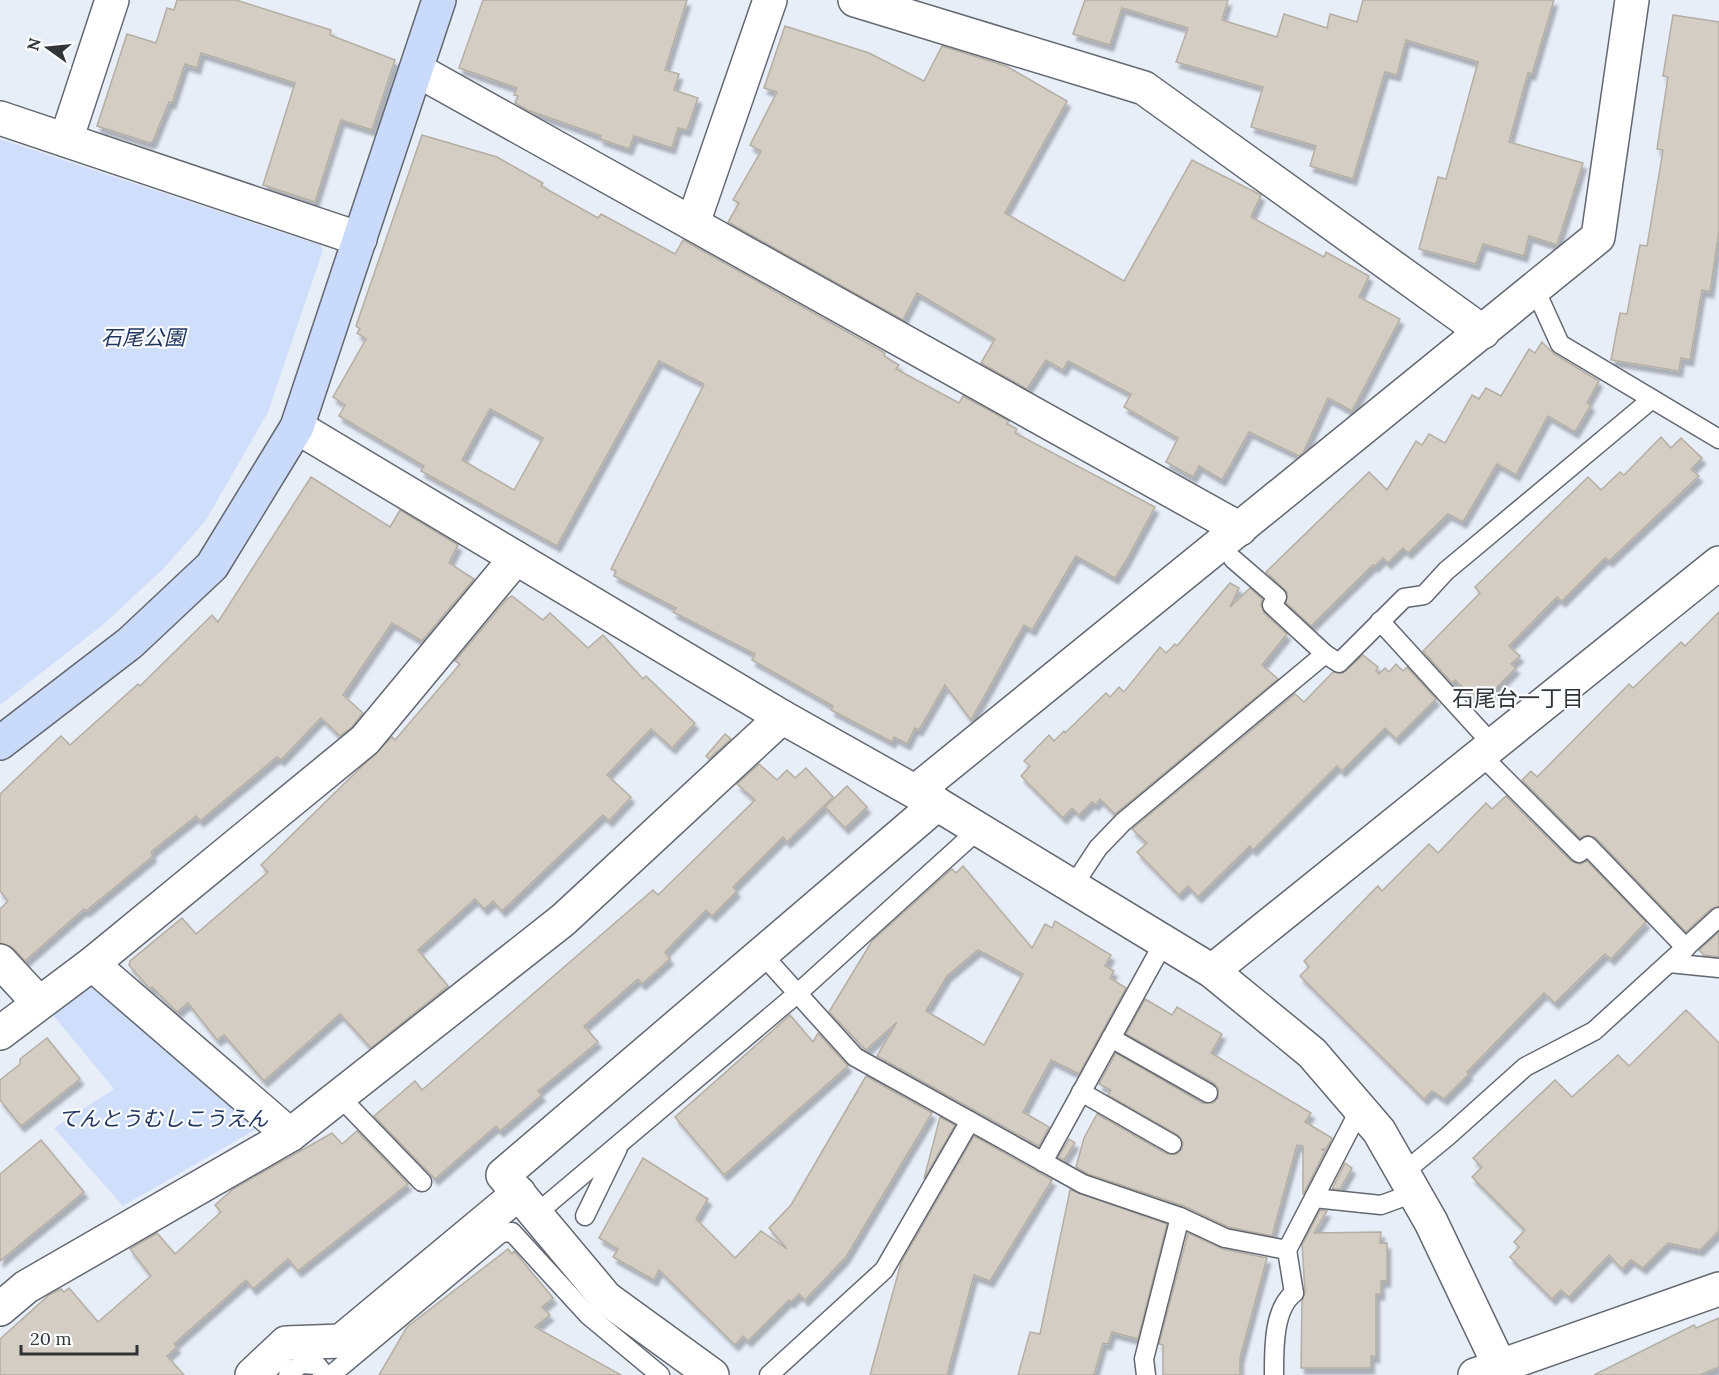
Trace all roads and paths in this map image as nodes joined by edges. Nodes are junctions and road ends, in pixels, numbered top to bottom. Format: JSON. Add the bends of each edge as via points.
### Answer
{"nodes":[{"id":1,"x":112,"y":0,"type":"edge"},
{"id":2,"x":440,"y":0,"type":"edge"},
{"id":3,"x":770,"y":0,"type":"edge"},
{"id":4,"x":855,"y":0,"type":"edge"},
{"id":5,"x":1632,"y":0,"type":"edge"},
{"id":6,"x":417,"y":70,"type":"junction"},
{"id":7,"x":0,"y":118,"type":"edge"},
{"id":8,"x":66,"y":140,"type":"junction"},
{"id":9,"x":693,"y":223,"type":"junction"},
{"id":10,"x":360,"y":239,"type":"junction"},
{"id":11,"x":1535,"y":289,"type":"junction"},
{"id":12,"x":1483,"y":332,"type":"junction"},
{"id":13,"x":1652,"y":399,"type":"junction"},
{"id":14,"x":297,"y":427,"type":"junction"},
{"id":15,"x":1719,"y":438,"type":"edge"},
{"id":16,"x":1236,"y":544,"type":"junction"},
{"id":17,"x":516,"y":558,"type":"junction"},
{"id":18,"x":1719,"y":563,"type":"edge"},
{"id":19,"x":1380,"y":621,"type":"junction"},
{"id":20,"x":1325,"y":654,"type":"junction"},
{"id":21,"x":782,"y":717,"type":"junction"},
{"id":22,"x":0,"y":742,"type":"edge"},
{"id":23,"x":1487,"y":750,"type":"junction"},
{"id":24,"x":926,"y":798,"type":"junction"},
{"id":25,"x":979,"y":829,"type":"junction"},
{"id":26,"x":1073,"y":886,"type":"junction"},
{"id":27,"x":1719,"y":917,"type":"edge"},
{"id":28,"x":1164,"y":942,"type":"junction"},
{"id":29,"x":1686,"y":948,"type":"junction"},
{"id":30,"x":761,"y":954,"type":"junction"},
{"id":31,"x":0,"y":961,"type":"edge"},
{"id":32,"x":1670,"y":963,"type":"junction"},
{"id":33,"x":92,"y":964,"type":"junction"},
{"id":34,"x":1719,"y":968,"type":"edge"},
{"id":35,"x":1212,"y":971,"type":"junction"},
{"id":36,"x":798,"y":993,"type":"junction"},
{"id":37,"x":39,"y":1003,"type":"junction"},
{"id":38,"x":0,"y":1033,"type":"edge"},
{"id":39,"x":1111,"y":1038,"type":"junction"},
{"id":40,"x":1081,"y":1092,"type":"junction"},
{"id":41,"x":1208,"y":1093,"type":"dead end"},
{"id":42,"x":339,"y":1096,"type":"junction"},
{"id":43,"x":1360,"y":1109,"type":"junction"},
{"id":44,"x":970,"y":1121,"type":"junction"},
{"id":45,"x":290,"y":1135,"type":"junction"},
{"id":46,"x":622,"y":1141,"type":"junction"},
{"id":47,"x":1172,"y":1144,"type":"dead end"},
{"id":48,"x":1043,"y":1162,"type":"junction"},
{"id":49,"x":422,"y":1182,"type":"dead end"},
{"id":50,"x":1408,"y":1183,"type":"junction"},
{"id":51,"x":1314,"y":1198,"type":"junction"},
{"id":52,"x":527,"y":1203,"type":"junction"},
{"id":53,"x":585,"y":1216,"type":"dead end"},
{"id":54,"x":1180,"y":1217,"type":"junction"},
{"id":55,"x":1287,"y":1250,"type":"junction"},
{"id":56,"x":1719,"y":1289,"type":"edge"},
{"id":57,"x":0,"y":1309,"type":"edge"},
{"id":58,"x":1493,"y":1373,"type":"edge"},
{"id":59,"x":252,"y":1375,"type":"edge"},
{"id":60,"x":288,"y":1375,"type":"edge"},
{"id":61,"x":325,"y":1375,"type":"edge"},
{"id":62,"x":331,"y":1375,"type":"edge"},
{"id":63,"x":660,"y":1375,"type":"edge"},
{"id":64,"x":712,"y":1375,"type":"edge"},
{"id":65,"x":769,"y":1375,"type":"edge"},
{"id":66,"x":1146,"y":1375,"type":"edge"},
{"id":67,"x":1274,"y":1375,"type":"edge"}],
"edges":[{"from":1,"to":8,"type":"street"},
{"from":2,"to":6,"type":"street"},
{"from":3,"to":9,"type":"street"},
{"from":4,"to":12,"type":"street","via":[[1144,88]]},
{"from":5,"to":11,"type":"street","via":[[1598,237]]},
{"from":6,"to":9,"type":"street"},
{"from":6,"to":10,"type":"street"},
{"from":7,"to":8,"type":"street"},
{"from":8,"to":10,"type":"street"},
{"from":9,"to":16,"type":"street"},
{"from":10,"to":14,"type":"street"},
{"from":11,"to":12,"type":"street"},
{"from":11,"to":13,"type":"lane","via":[[1560,344]]},
{"from":12,"to":16,"type":"street"},
{"from":13,"to":15,"type":"lane"},
{"from":13,"to":19,"type":"lane","via":[[1446,571],[1424,595],[1404,598]]},
{"from":14,"to":17,"type":"street"},
{"from":14,"to":22,"type":"street","via":[[212,566],[130,644]]},
{"from":16,"to":20,"type":"lane","via":[[1277,597],[1272,605]]},
{"from":16,"to":24,"type":"street"},
{"from":17,"to":21,"type":"street"},
{"from":17,"to":33,"type":"street","via":[[365,740]]},
{"from":18,"to":23,"type":"street"},
{"from":19,"to":20,"type":"lane","via":[[1339,663]]},
{"from":19,"to":23,"type":"lane"},
{"from":20,"to":26,"type":"lane","via":[[1123,822],[1098,848]]},
{"from":21,"to":24,"type":"street"},
{"from":21,"to":42,"type":"street","via":[[563,920]]},
{"from":23,"to":29,"type":"lane","via":[[1579,854],[1588,846]]},
{"from":23,"to":35,"type":"street"},
{"from":24,"to":25,"type":"street"},
{"from":24,"to":30,"type":"street"},
{"from":25,"to":26,"type":"street"},
{"from":25,"to":36,"type":"lane"},
{"from":26,"to":28,"type":"street"},
{"from":27,"to":29,"type":"lane"},
{"from":28,"to":35,"type":"street"},
{"from":28,"to":39,"type":"lane"},
{"from":29,"to":32,"type":"lane"},
{"from":30,"to":36,"type":"lane"},
{"from":30,"to":52,"type":"street","via":[[503,1174]]},
{"from":31,"to":37,"type":"street"},
{"from":32,"to":34,"type":"lane"},
{"from":32,"to":50,"type":"lane","via":[[1594,1031],[1525,1067]]},
{"from":33,"to":37,"type":"street"},
{"from":33,"to":45,"type":"street"},
{"from":35,"to":43,"type":"street","via":[[1312,1053]]},
{"from":36,"to":44,"type":"lane","via":[[855,1057]]},
{"from":36,"to":46,"type":"lane"},
{"from":37,"to":38,"type":"street"},
{"from":39,"to":40,"type":"lane"},
{"from":39,"to":41,"type":"lane"},
{"from":40,"to":47,"type":"lane"},
{"from":40,"to":48,"type":"lane"},
{"from":42,"to":45,"type":"street"},
{"from":42,"to":49,"type":"lane"},
{"from":43,"to":50,"type":"street","via":[[1379,1131]]},
{"from":43,"to":51,"type":"lane"},
{"from":44,"to":48,"type":"lane"},
{"from":44,"to":65,"type":"lane","via":[[884,1270]]},
{"from":45,"to":57,"type":"street","via":[[26,1287]]},
{"from":46,"to":52,"type":"lane"},
{"from":46,"to":53,"type":"lane"},
{"from":48,"to":54,"type":"lane","via":[[1083,1184]]},
{"from":50,"to":51,"type":"lane","via":[[1381,1205]]},
{"from":50,"to":58,"type":"street"},
{"from":51,"to":55,"type":"lane"},
{"from":52,"to":59,"type":"street","via":[[341,1341],[286,1343]]},
{"from":52,"to":64,"type":"street","via":[[606,1298]]},
{"from":54,"to":55,"type":"lane","via":[[1225,1238]]},
{"from":54,"to":66,"type":"lane","via":[[1144,1359]]},
{"from":55,"to":67,"type":"lane","via":[[1294,1293],[1284,1300],[1274,1346]]},
{"from":56,"to":58,"type":"street"},
{"from":60,"to":61,"type":"lane","via":[[301,1364],[317,1365]]},
{"from":62,"to":63,"type":"lane","via":[[501,1233],[512,1232],[588,1315]]}]}
